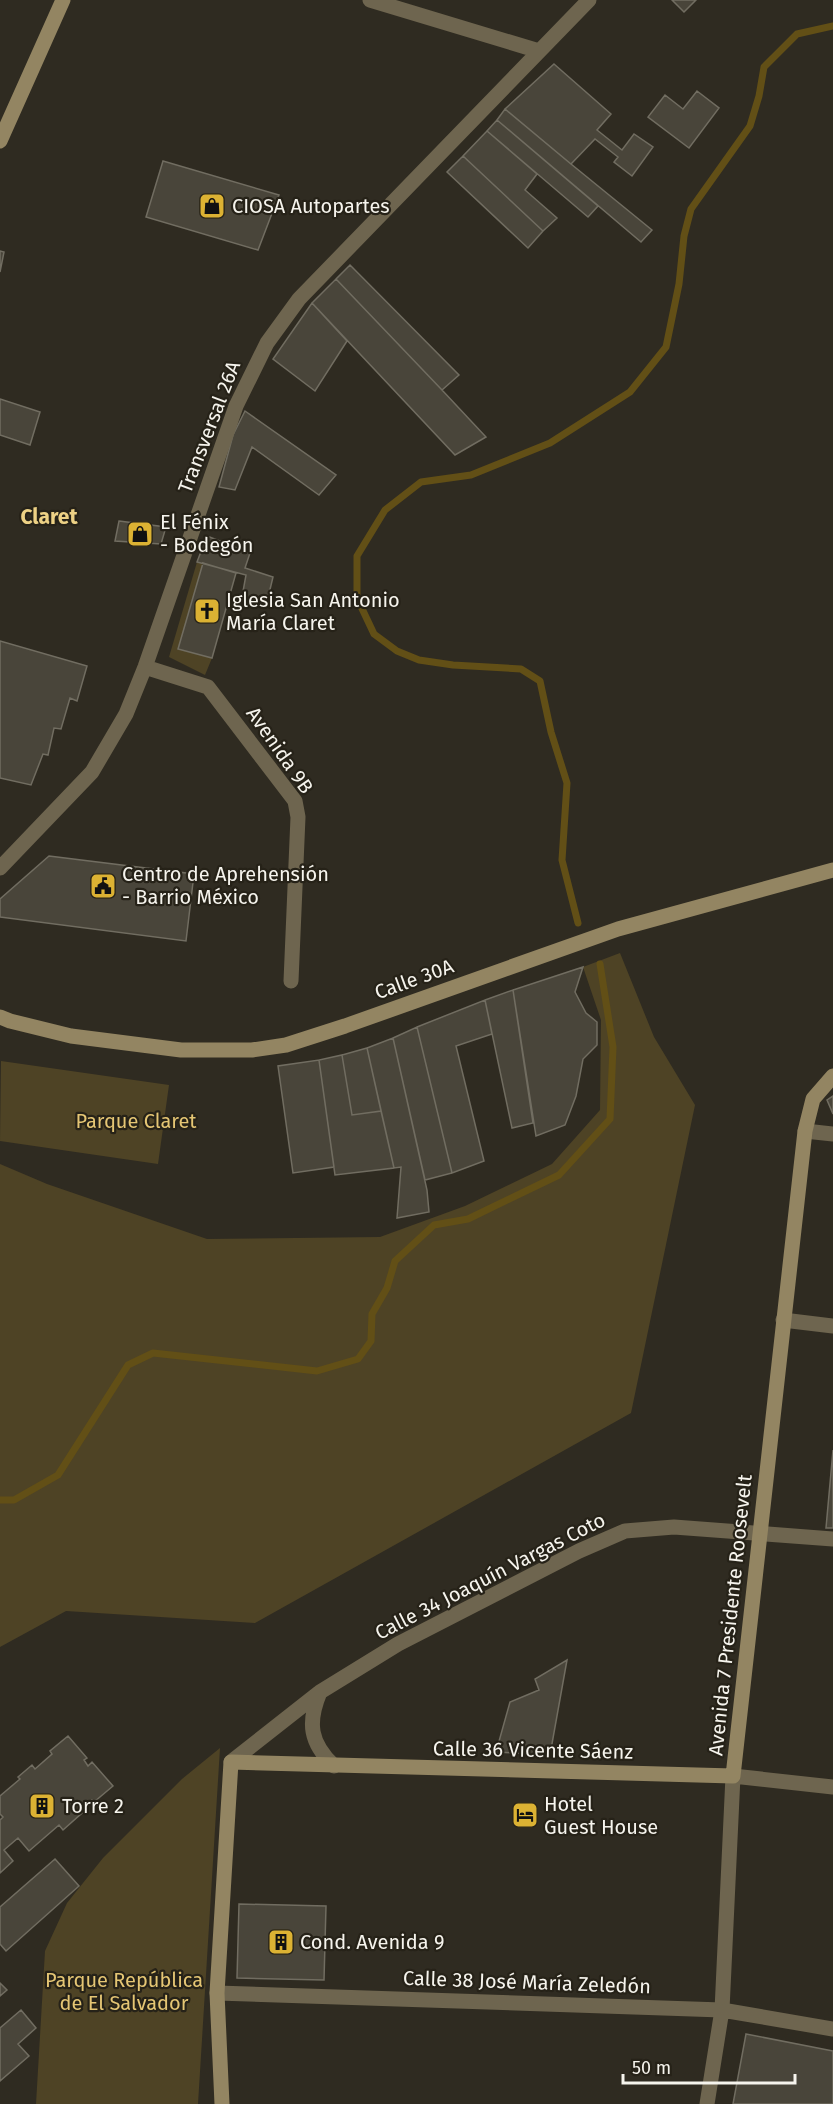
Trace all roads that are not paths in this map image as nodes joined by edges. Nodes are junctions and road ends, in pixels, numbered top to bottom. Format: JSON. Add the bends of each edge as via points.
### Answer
{"nodes":[{"id":1,"x":63,"y":0,"type":"edge"},
{"id":2,"x":370,"y":0,"type":"edge"},
{"id":3,"x":589,"y":0,"type":"edge"},
{"id":4,"x":539,"y":51,"type":"junction"},
{"id":5,"x":0,"y":141,"type":"edge"},
{"id":6,"x":145,"y":667,"type":"junction"},
{"id":7,"x":0,"y":868,"type":"edge"},
{"id":8,"x":833,"y":870,"type":"edge"},
{"id":9,"x":291,"y":981,"type":"dead end"},
{"id":10,"x":0,"y":1017,"type":"edge"},
{"id":11,"x":833,"y":1077,"type":"edge"},
{"id":12,"x":805,"y":1131,"type":"junction"},
{"id":13,"x":833,"y":1134,"type":"edge"},
{"id":14,"x":783,"y":1320,"type":"junction"},
{"id":15,"x":833,"y":1326,"type":"edge"},
{"id":16,"x":759,"y":1534,"type":"junction"},
{"id":17,"x":833,"y":1539,"type":"edge"},
{"id":18,"x":320,"y":1692,"type":"junction"},
{"id":19,"x":231,"y":1762,"type":"junction"},
{"id":20,"x":334,"y":1766,"type":"junction"},
{"id":21,"x":733,"y":1776,"type":"junction"},
{"id":22,"x":833,"y":1786,"type":"edge"},
{"id":23,"x":217,"y":1993,"type":"junction"},
{"id":24,"x":722,"y":2010,"type":"junction"},
{"id":25,"x":833,"y":2029,"type":"edge"},
{"id":26,"x":222,"y":2104,"type":"edge"},
{"id":27,"x":706,"y":2104,"type":"edge"}],
"edges":[{"from":1,"to":5,"type":"street"},
{"from":2,"to":4,"type":"street"},
{"from":3,"to":4,"type":"street","name":"Transversal 26A"},
{"from":4,"to":6,"type":"street","name":"Transversal 26A","via":[[299,299],[267,343],[236,406]]},
{"from":6,"to":7,"type":"street","name":"Transversal 26A","via":[[126,714],[92,772]]},
{"from":6,"to":9,"type":"street","name":"Avenida 9B","via":[[208,687],[295,801],[298,817]]},
{"from":8,"to":10,"type":"street","name":"Calle 30A","via":[[618,928],[286,1045],[252,1050],[181,1050],[71,1036]]},
{"from":11,"to":12,"type":"street","name":"Avenida 7 Presidente Roosevelt","via":[[813,1099]]},
{"from":12,"to":13,"type":"street"},
{"from":12,"to":14,"type":"street","name":"Avenida 7 Presidente Roosevelt"},
{"from":14,"to":15,"type":"street"},
{"from":14,"to":16,"type":"street","name":"Avenida 7 Presidente Roosevelt"},
{"from":16,"to":17,"type":"street","name":"Calle 34 Joaquín Vargas Coto"},
{"from":16,"to":18,"type":"street","name":"Calle 34 Joaquín Vargas Coto","via":[[674,1527],[625,1531],[398,1644]]},
{"from":16,"to":21,"type":"street","name":"Avenida 7 Presidente Roosevelt"},
{"from":18,"to":19,"type":"street","name":"Calle 34 Joaquín Vargas Coto"},
{"from":18,"to":20,"type":"street","via":[[311,1724],[314,1740]]},
{"from":19,"to":20,"type":"street","name":"Calle 36 Vicente Sáenz"},
{"from":19,"to":23,"type":"street"},
{"from":20,"to":21,"type":"street","name":"Calle 36 Vicente Sáenz"},
{"from":21,"to":22,"type":"street","name":"Calle 36 Vicente Sáenz"},
{"from":21,"to":24,"type":"street","name":"Avenida 7 Presidente Roosevelt"},
{"from":23,"to":24,"type":"street","name":"Calle 38 José María Zeledón"},
{"from":23,"to":26,"type":"street"},
{"from":24,"to":25,"type":"street","name":"Calle 38 José María Zeledón"},
{"from":24,"to":27,"type":"street","name":"Avenida 7 Presidente Roosevelt"}]}
